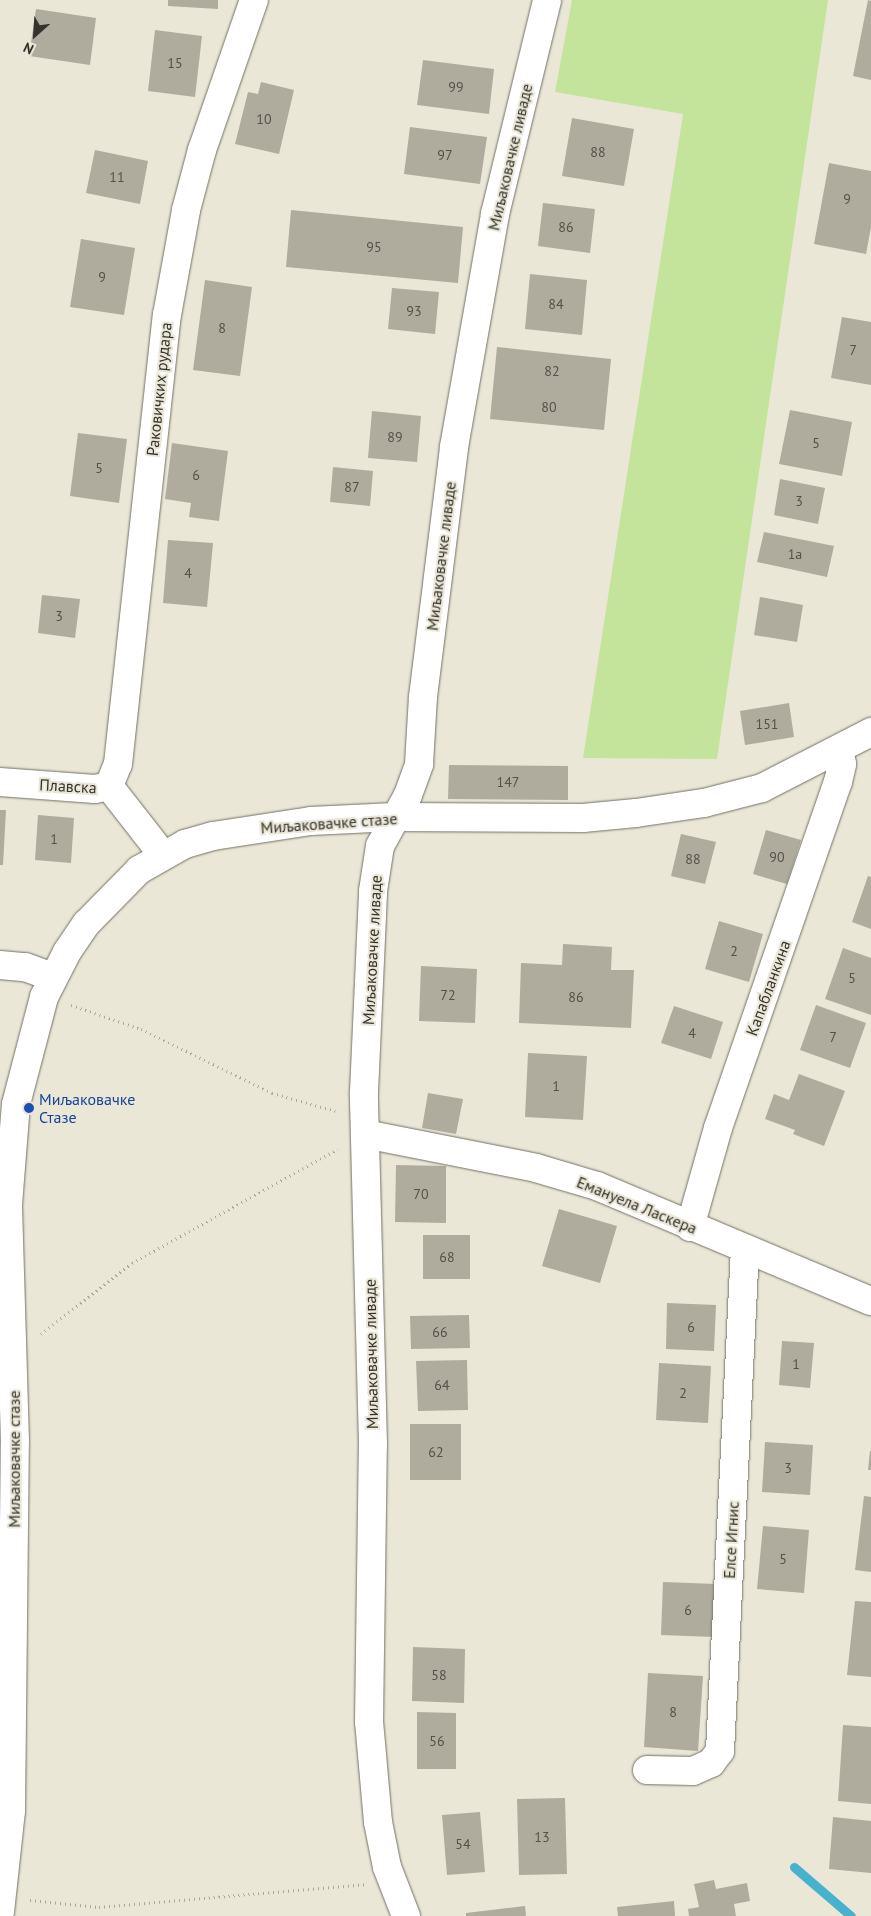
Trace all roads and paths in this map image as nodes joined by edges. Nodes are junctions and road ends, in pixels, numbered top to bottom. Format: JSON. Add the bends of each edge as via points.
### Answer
{"nodes":[{"id":1,"x":254,"y":0,"type":"edge"},
{"id":2,"x":547,"y":0,"type":"edge"},
{"id":3,"x":871,"y":732,"type":"edge"},
{"id":4,"x":839,"y":749,"type":"junction"},
{"id":5,"x":0,"y":782,"type":"edge"},
{"id":6,"x":109,"y":786,"type":"junction"},
{"id":7,"x":394,"y":817,"type":"junction"},
{"id":8,"x":163,"y":855,"type":"junction"},
{"id":9,"x":0,"y":965,"type":"edge"},
{"id":10,"x":48,"y":987,"type":"junction"},
{"id":11,"x":8,"y":1104,"type":"edge"},
{"id":12,"x":365,"y":1127,"type":"junction"},
{"id":13,"x":690,"y":1227,"type":"junction"},
{"id":14,"x":745,"y":1249,"type":"junction"},
{"id":15,"x":871,"y":1301,"type":"edge"},
{"id":16,"x":11,"y":1344,"type":"junction"},
{"id":17,"x":7,"y":1373,"type":"edge"},
{"id":18,"x":7,"y":1612,"type":"edge"},
{"id":19,"x":648,"y":1770,"type":"dead end"},
{"id":20,"x":5,"y":1788,"type":"edge"},
{"id":21,"x":392,"y":1882,"type":"junction"},
{"id":22,"x":1,"y":1890,"type":"edge"},
{"id":23,"x":406,"y":1916,"type":"edge"}],
"edges":[{"from":1,"to":6,"type":"street","name":"Раковичких рудара","via":[[202,150],[186,210],[167,315],[118,764]]},
{"from":2,"to":7,"type":"street","name":"Миљаковачке ливаде","via":[[496,214],[454,447],[424,687],[419,764],[412,788]]},
{"from":3,"to":4,"type":"street","name":"Миљаковачке стазе"},
{"from":4,"to":7,"type":"street","name":"Миљаковачке стазе","via":[[762,788],[704,803],[583,818]]},
{"from":4,"to":13,"type":"street","name":"Капабланкина","via":[[842,764],[838,782],[718,1128]]},
{"from":5,"to":6,"type":"street","name":"Плавска","via":[[95,789]]},
{"from":6,"to":8,"type":"street","name":"Плавска"},
{"from":7,"to":8,"type":"street","name":"Миљаковачке стазе","via":[[262,826],[213,836]]},
{"from":7,"to":12,"type":"street","name":"Миљаковачке ливаде","via":[[380,846],[373,891]]},
{"from":8,"to":10,"type":"street","name":"Миљаковачке стазе","via":[[139,870],[86,924]]},
{"from":9,"to":10,"type":"street","via":[[25,968]]},
{"from":10,"to":11,"type":"street","name":"Миљаковачке стазе"},
{"from":10,"to":12,"type":"path","via":[[272,1093]]},
{"from":11,"to":16,"type":"street","name":"Миљаковачке стазе"},
{"from":12,"to":13,"type":"street","name":"Емануела Ласкера","via":[[571,1177]]},
{"from":12,"to":16,"type":"path","via":[[132,1263],[32,1340]]},
{"from":12,"to":21,"type":"street","name":"Миљаковачке ливаде","via":[[373,1445],[369,1722],[378,1822]]},
{"from":13,"to":14,"type":"street","name":"Емануела Ласкера"},
{"from":14,"to":15,"type":"street","name":"Емануела Ласкера"},
{"from":14,"to":19,"type":"street","name":"Елсе Игнис","via":[[720,1751],[711,1762],[693,1771]]},
{"from":16,"to":17,"type":"street","name":"Миљаковачке стазе"},
{"from":17,"to":18,"type":"street","name":"Миљаковачке стазе"},
{"from":18,"to":20,"type":"street","name":"Миљаковачке стазе"},
{"from":20,"to":22,"type":"street","name":"Миљаковачке стазе"},
{"from":21,"to":22,"type":"path","via":[[99,1907]]},
{"from":21,"to":23,"type":"street","name":"Миљаковачке ливаде"}]}
